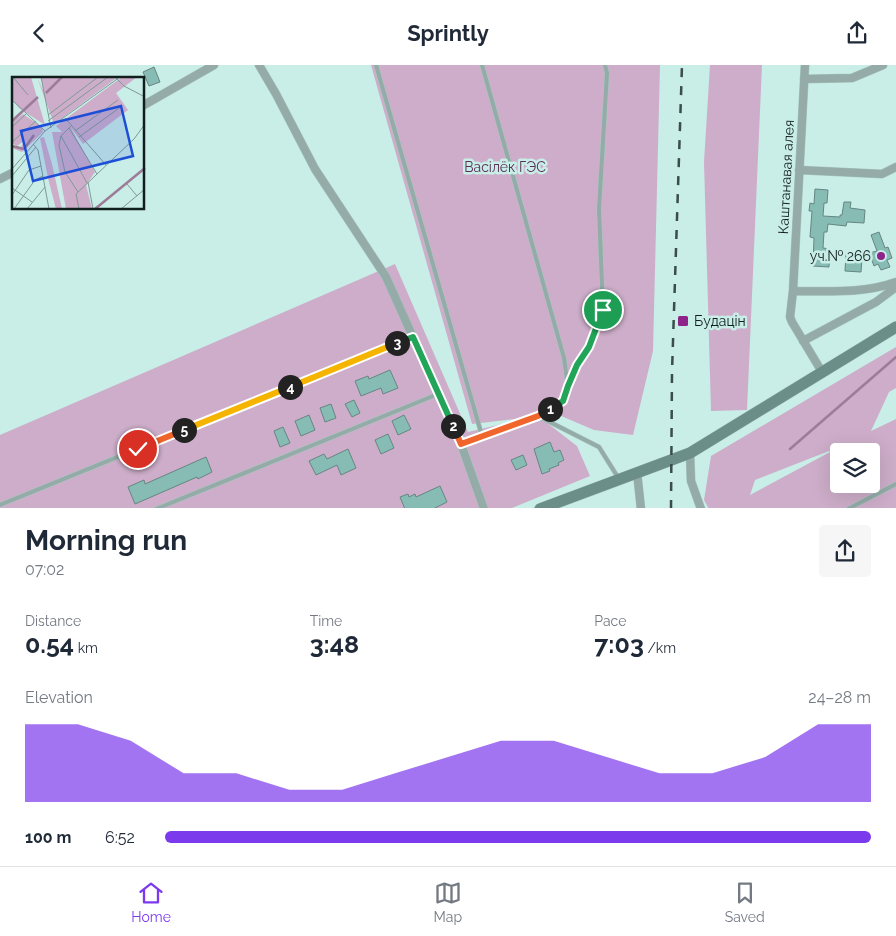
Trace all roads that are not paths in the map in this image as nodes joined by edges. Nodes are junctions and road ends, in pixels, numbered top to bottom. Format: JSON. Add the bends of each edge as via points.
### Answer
{"nodes":[{"id":1,"x":214,"y":65,"type":"edge"},
{"id":2,"x":259,"y":65,"type":"edge"},
{"id":3,"x":376,"y":65,"type":"edge"},
{"id":4,"x":482,"y":65,"type":"edge"},
{"id":5,"x":606,"y":65,"type":"edge"},
{"id":6,"x":805,"y":65,"type":"edge"},
{"id":7,"x":883,"y":65,"type":"edge"},
{"id":8,"x":804,"y":79,"type":"junction"},
{"id":9,"x":145,"y":104,"type":"edge"},
{"id":10,"x":896,"y":167,"type":"edge"},
{"id":11,"x":799,"y":170,"type":"junction"},
{"id":12,"x":12,"y":173,"type":"edge"},
{"id":13,"x":0,"y":179,"type":"edge"},
{"id":14,"x":896,"y":282,"type":"edge"},
{"id":15,"x":896,"y":287,"type":"edge"},
{"id":16,"x":793,"y":291,"type":"junction"},
{"id":17,"x":896,"y":327,"type":"edge"},
{"id":18,"x":413,"y":337,"type":"junction"},
{"id":19,"x":803,"y":341,"type":"junction"},
{"id":20,"x":822,"y":372,"type":"junction"},
{"id":21,"x":568,"y":386,"type":"junction"},
{"id":22,"x":438,"y":394,"type":"junction"},
{"id":23,"x":538,"y":416,"type":"junction"},
{"id":24,"x":482,"y":435,"type":"junction"},
{"id":25,"x":461,"y":444,"type":"junction"},
{"id":26,"x":690,"y":453,"type":"junction"},
{"id":27,"x":637,"y":472,"type":"junction"},
{"id":28,"x":619,"y":479,"type":"junction"},
{"id":29,"x":896,"y":485,"type":"edge"},
{"id":30,"x":0,"y":505,"type":"edge"},
{"id":31,"x":158,"y":508,"type":"edge"},
{"id":32,"x":484,"y":508,"type":"edge"},
{"id":33,"x":543,"y":508,"type":"edge"},
{"id":34,"x":642,"y":508,"type":"edge"},
{"id":35,"x":701,"y":508,"type":"edge"},
{"id":36,"x":850,"y":508,"type":"edge"}],
"edges":[{"from":1,"to":9,"type":"street"},
{"from":2,"to":18,"type":"street","via":[[315,169],[386,277]]},
{"from":3,"to":24,"type":"lane"},
{"from":4,"to":21,"type":"lane","via":[[564,358]]},
{"from":5,"to":21,"type":"lane","via":[[599,209],[603,310],[589,347]]},
{"from":6,"to":8,"type":"street","name":"Каштанавая алея"},
{"from":7,"to":8,"type":"street","via":[[852,79]]},
{"from":8,"to":11,"type":"street","name":"Каштанавая алея"},
{"from":10,"to":11,"type":"street","via":[[882,173]]},
{"from":11,"to":16,"type":"street","name":"Каштанавая алея"},
{"from":12,"to":13,"type":"street"},
{"from":14,"to":16,"type":"street","via":[[862,291]]},
{"from":15,"to":19,"type":"street"},
{"from":16,"to":19,"type":"street","name":"Каштанавая алея","via":[[790,317]]},
{"from":17,"to":20,"type":"street"},
{"from":18,"to":22,"type":"street"},
{"from":18,"to":30,"type":"lane"},
{"from":19,"to":20,"type":"street","name":"Каштанавая алея"},
{"from":20,"to":26,"type":"street"},
{"from":21,"to":23,"type":"lane","via":[[563,401]]},
{"from":22,"to":25,"type":"street"},
{"from":22,"to":31,"type":"lane"},
{"from":23,"to":24,"type":"lane"},
{"from":23,"to":28,"type":"lane","via":[[599,447]]},
{"from":24,"to":25,"type":"lane"},
{"from":25,"to":32,"type":"street"},
{"from":26,"to":27,"type":"street"},
{"from":26,"to":35,"type":"street","via":[[691,481]]},
{"from":27,"to":28,"type":"street"},
{"from":27,"to":34,"type":"street"},
{"from":28,"to":33,"type":"street"},
{"from":29,"to":36,"type":"lane"}]}
